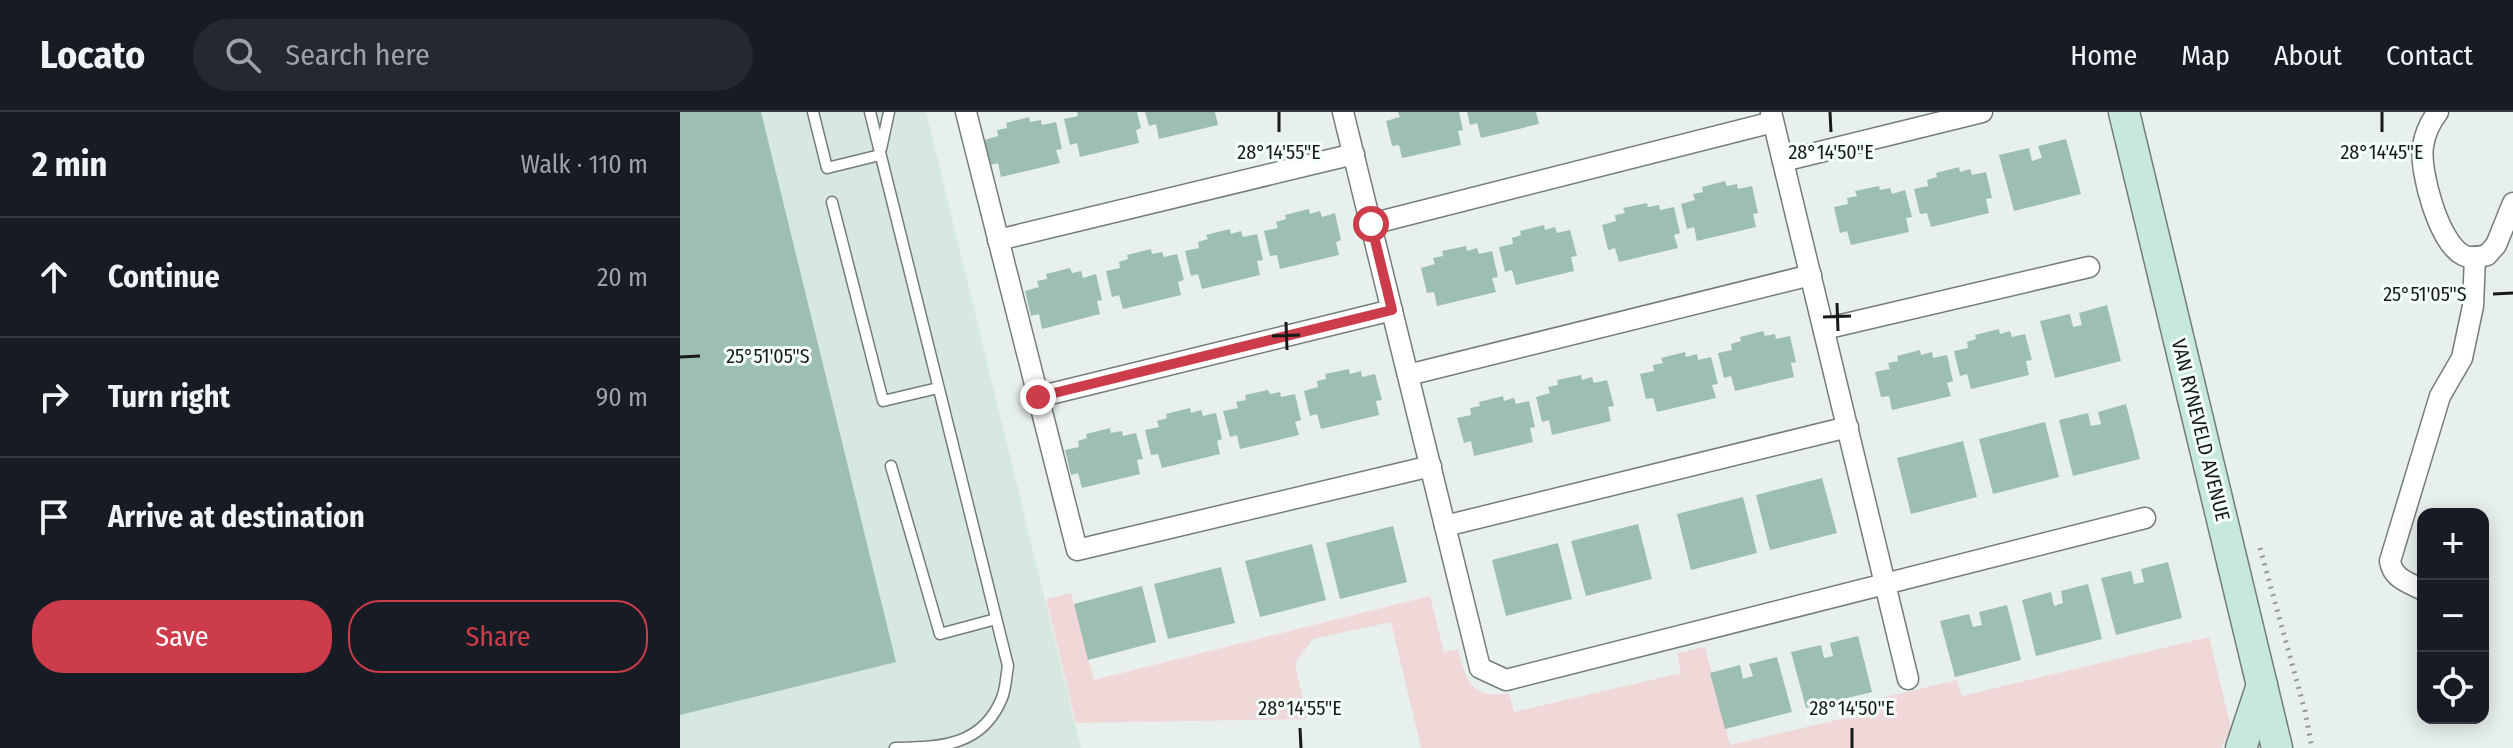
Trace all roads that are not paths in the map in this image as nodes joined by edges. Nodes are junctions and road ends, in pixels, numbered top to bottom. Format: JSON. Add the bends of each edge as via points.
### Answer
{"nodes":[{"id":1,"x":813,"y":112,"type":"edge"},
{"id":2,"x":870,"y":112,"type":"edge"},
{"id":3,"x":889,"y":112,"type":"edge"},
{"id":4,"x":966,"y":112,"type":"edge"},
{"id":5,"x":1343,"y":112,"type":"edge"},
{"id":6,"x":1982,"y":112,"type":"edge"},
{"id":7,"x":2124,"y":112,"type":"edge"},
{"id":8,"x":2438,"y":112,"type":"edge"},
{"id":9,"x":1772,"y":117,"type":"edge"},
{"id":10,"x":1354,"y":154,"type":"junction"},
{"id":11,"x":880,"y":155,"type":"junction"},
{"id":12,"x":1783,"y":161,"type":"junction"},
{"id":13,"x":832,"y":202,"type":"dead end"},
{"id":14,"x":2513,"y":203,"type":"edge"},
{"id":15,"x":1371,"y":224,"type":"junction"},
{"id":16,"x":998,"y":240,"type":"junction"},
{"id":17,"x":2475,"y":257,"type":"junction"},
{"id":18,"x":2089,"y":267,"type":"dead end"},
{"id":19,"x":1811,"y":275,"type":"junction"},
{"id":20,"x":1392,"y":310,"type":"junction"},
{"id":21,"x":1824,"y":329,"type":"junction"},
{"id":22,"x":1408,"y":375,"type":"junction"},
{"id":23,"x":938,"y":388,"type":"junction"},
{"id":24,"x":1038,"y":397,"type":"junction"},
{"id":25,"x":1848,"y":427,"type":"junction"},
{"id":26,"x":891,"y":466,"type":"dead end"},
{"id":27,"x":1431,"y":466,"type":"junction"},
{"id":28,"x":2145,"y":518,"type":"dead end"},
{"id":29,"x":1445,"y":526,"type":"junction"},
{"id":30,"x":1885,"y":582,"type":"junction"},
{"id":31,"x":2417,"y":587,"type":"edge"},
{"id":32,"x":996,"y":619,"type":"junction"},
{"id":33,"x":1908,"y":679,"type":"dead end"},
{"id":34,"x":2262,"y":685,"type":"junction"},
{"id":35,"x":895,"y":748,"type":"edge"},
{"id":36,"x":2241,"y":748,"type":"edge"},
{"id":37,"x":2277,"y":748,"type":"edge"}],
"edges":[{"from":1,"to":11,"type":"lane","via":[[827,168]]},
{"from":2,"to":11,"type":"lane"},
{"from":3,"to":11,"type":"lane"},
{"from":4,"to":16,"type":"street"},
{"from":5,"to":10,"type":"street"},
{"from":6,"to":12,"type":"street"},
{"from":7,"to":34,"type":"main road","name":"VAN RYNEVELD AVENUE"},
{"from":8,"to":17,"type":"street","via":[[2422,148],[2426,180],[2447,239],[2460,254]]},
{"from":9,"to":12,"type":"street"},
{"from":9,"to":15,"type":"street"},
{"from":10,"to":15,"type":"street"},
{"from":10,"to":16,"type":"street"},
{"from":11,"to":23,"type":"lane"},
{"from":12,"to":19,"type":"street"},
{"from":13,"to":23,"type":"lane","via":[[883,401]]},
{"from":14,"to":17,"type":"street","via":[[2493,250]]},
{"from":15,"to":20,"type":"street"},
{"from":16,"to":24,"type":"street"},
{"from":17,"to":31,"type":"street","via":[[2473,306],[2462,358],[2440,396],[2390,561],[2396,577]]},
{"from":18,"to":21,"type":"street"},
{"from":19,"to":21,"type":"street"},
{"from":19,"to":22,"type":"street"},
{"from":20,"to":22,"type":"street"},
{"from":20,"to":24,"type":"street"},
{"from":21,"to":25,"type":"street"},
{"from":22,"to":27,"type":"street"},
{"from":23,"to":32,"type":"lane"},
{"from":24,"to":27,"type":"street","via":[[1077,550]]},
{"from":25,"to":29,"type":"street"},
{"from":25,"to":30,"type":"street"},
{"from":26,"to":32,"type":"lane","via":[[940,634]]},
{"from":27,"to":29,"type":"street"},
{"from":28,"to":30,"type":"street"},
{"from":29,"to":30,"type":"street","via":[[1480,668],[1506,680]]},
{"from":30,"to":33,"type":"street"},
{"from":32,"to":35,"type":"lane","via":[[1008,666],[1002,697],[990,719],[969,737],[943,747]]},
{"from":34,"to":36,"type":"main road"},
{"from":34,"to":37,"type":"main road","name":"VAN RYNEVELD AVENUE"}]}
